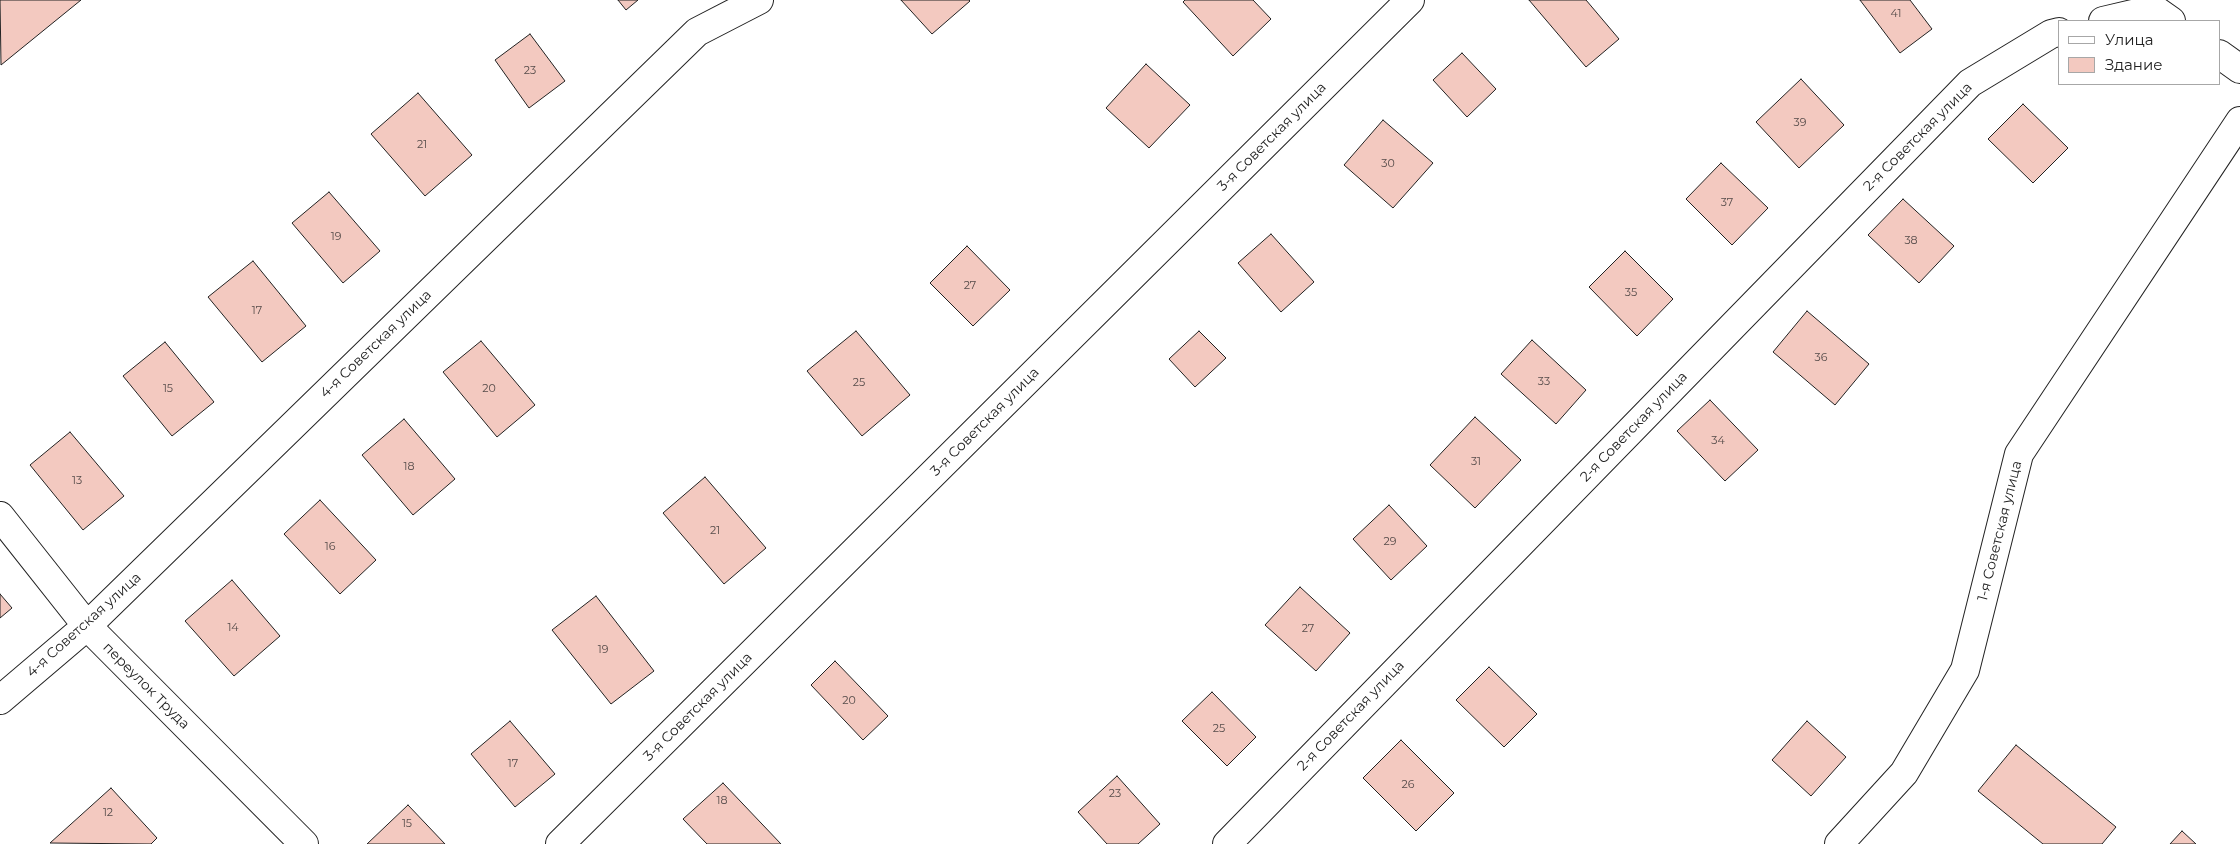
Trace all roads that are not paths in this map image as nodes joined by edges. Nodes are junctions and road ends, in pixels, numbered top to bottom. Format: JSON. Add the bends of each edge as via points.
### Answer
{"nodes":[{"id":1,"x":759,"y":0,"type":"edge"},
{"id":2,"x":1410,"y":0,"type":"edge"},
{"id":3,"x":2107,"y":20,"type":"edge"},
{"id":4,"x":2170,"y":20,"type":"edge"},
{"id":5,"x":2058,"y":32,"type":"edge"},
{"id":6,"x":2220,"y":55,"type":"edge"},
{"id":7,"x":2240,"y":69,"type":"edge"},
{"id":8,"x":2240,"y":121,"type":"edge"},
{"id":9,"x":0,"y":516,"type":"edge"},
{"id":10,"x":87,"y":626,"type":"junction"},
{"id":11,"x":0,"y":700,"type":"edge"},
{"id":12,"x":304,"y":844,"type":"edge"},
{"id":13,"x":560,"y":844,"type":"edge"},
{"id":14,"x":1227,"y":844,"type":"edge"},
{"id":15,"x":1839,"y":844,"type":"edge"}],
"edges":[{"from":1,"to":10,"type":"street","name":"4-я Советская улица","via":[[696,32]]},
{"from":2,"to":13,"type":"street","name":"3-я Советская улица"},
{"from":3,"to":4,"type":"street","via":[[2154,9]]},
{"from":5,"to":14,"type":"street","name":"2-я Советская улица","via":[[1970,83]]},
{"from":6,"to":7,"type":"street"},
{"from":8,"to":15,"type":"street","name":"1-я Советская улица","via":[[2019,454],[1965,670],[1904,772]]},
{"from":9,"to":10,"type":"street","name":"переулок Труда"},
{"from":10,"to":11,"type":"street","name":"4-я Советская улица"},
{"from":10,"to":12,"type":"street","name":"переулок Труда"}]}
